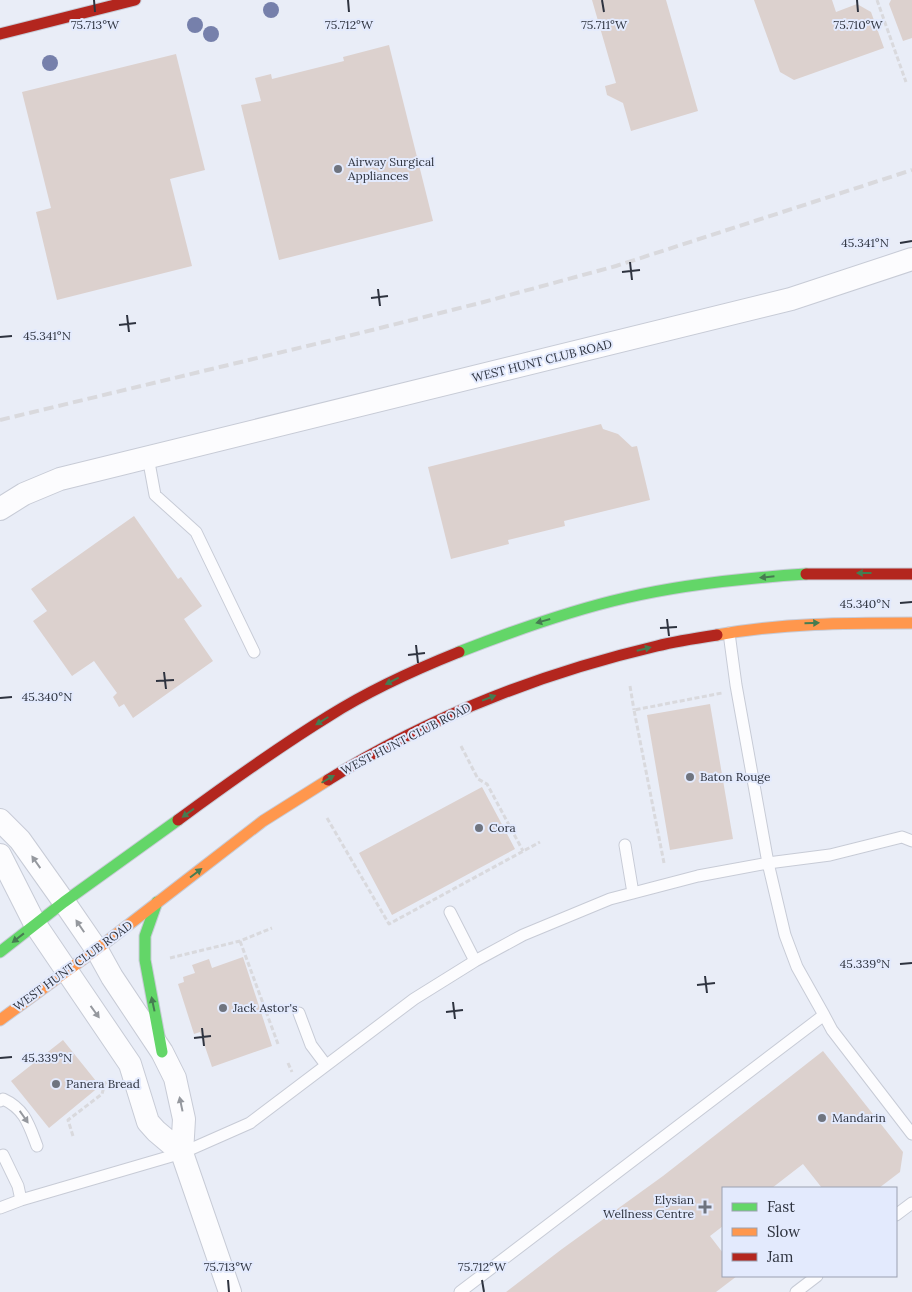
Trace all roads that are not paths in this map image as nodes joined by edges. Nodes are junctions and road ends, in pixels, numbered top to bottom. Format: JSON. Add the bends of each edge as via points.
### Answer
{"nodes":[{"id":1,"x":135,"y":0,"type":"edge"},
{"id":2,"x":0,"y":34,"type":"edge"},
{"id":3,"x":912,"y":259,"type":"edge"},
{"id":4,"x":148,"y":457,"type":"junction"},
{"id":5,"x":0,"y":509,"type":"edge"},
{"id":6,"x":912,"y":574,"type":"edge"},
{"id":7,"x":912,"y":623,"type":"edge"},
{"id":8,"x":728,"y":631,"type":"junction"},
{"id":9,"x":254,"y":652,"type":"dead end"},
{"id":10,"x":0,"y":820,"type":"edge"},
{"id":11,"x":912,"y":841,"type":"edge"},
{"id":12,"x":625,"y":845,"type":"dead end"},
{"id":13,"x":0,"y":855,"type":"edge"},
{"id":14,"x":768,"y":863,"type":"junction"},
{"id":15,"x":633,"y":893,"type":"junction"},
{"id":16,"x":64,"y":902,"type":"junction"},
{"id":17,"x":157,"y":902,"type":"junction"},
{"id":18,"x":450,"y":912,"type":"dead end"},
{"id":19,"x":35,"y":924,"type":"junction"},
{"id":20,"x":97,"y":950,"type":"junction"},
{"id":21,"x":0,"y":952,"type":"edge"},
{"id":22,"x":475,"y":961,"type":"junction"},
{"id":23,"x":68,"y":971,"type":"junction"},
{"id":24,"x":299,"y":1013,"type":"dead end"},
{"id":25,"x":824,"y":1015,"type":"junction"},
{"id":26,"x":0,"y":1020,"type":"edge"},
{"id":27,"x":162,"y":1052,"type":"junction"},
{"id":28,"x":326,"y":1065,"type":"junction"},
{"id":29,"x":0,"y":1101,"type":"edge"},
{"id":30,"x":912,"y":1134,"type":"edge"},
{"id":31,"x":37,"y":1146,"type":"dead end"},
{"id":32,"x":182,"y":1152,"type":"junction"},
{"id":33,"x":3,"y":1155,"type":"dead end"},
{"id":34,"x":20,"y":1200,"type":"junction"},
{"id":35,"x":912,"y":1203,"type":"edge"},
{"id":36,"x":0,"y":1208,"type":"edge"},
{"id":37,"x":897,"y":1215,"type":"edge"},
{"id":38,"x":816,"y":1277,"type":"edge"},
{"id":39,"x":230,"y":1292,"type":"edge"},
{"id":40,"x":460,"y":1292,"type":"edge"},
{"id":41,"x":796,"y":1292,"type":"edge"}],
"edges":[{"from":1,"to":2,"type":"main road"},
{"from":3,"to":4,"type":"street","name":"WEST HUNT CLUB ROAD","via":[[791,300]]},
{"from":4,"to":5,"type":"street","name":"WEST HUNT CLUB ROAD","via":[[60,479],[24,494]]},
{"from":4,"to":9,"type":"lane","via":[[155,495],[196,532]]},
{"from":6,"to":16,"type":"main road","one_way":true,"via":[[816,573],[701,584],[625,598],[529,625],[463,650],[396,679],[300,734]]},
{"from":8,"to":7,"type":"main road","name":"WEST HUNT CLUB ROAD","one_way":true,"via":[[810,623]]},
{"from":8,"to":14,"type":"lane"},
{"from":17,"to":8,"type":"main road","name":"WEST HUNT CLUB ROAD","one_way":true,"via":[[279,810],[372,754],[448,716],[541,678],[612,656]]},
{"from":16,"to":10,"type":"street","one_way":true,"via":[[20,840]]},
{"from":11,"to":14,"type":"lane","via":[[902,837],[830,855]]},
{"from":12,"to":15,"type":"lane"},
{"from":13,"to":19,"type":"street"},
{"from":14,"to":15,"type":"lane"},
{"from":14,"to":25,"type":"lane","via":[[791,952]]},
{"from":15,"to":22,"type":"lane","via":[[610,899],[522,935]]},
{"from":16,"to":19,"type":"main road"},
{"from":20,"to":16,"type":"street","one_way":true},
{"from":17,"to":20,"type":"main road","name":"WEST HUNT CLUB ROAD"},
{"from":27,"to":17,"type":"main road","one_way":true,"via":[[145,960],[146,936]]},
{"from":18,"to":22,"type":"lane"},
{"from":19,"to":21,"type":"main road","one_way":true},
{"from":19,"to":23,"type":"street"},
{"from":20,"to":23,"type":"main road","name":"WEST HUNT CLUB ROAD"},
{"from":20,"to":27,"type":"street"},
{"from":22,"to":28,"type":"lane","via":[[414,999]]},
{"from":23,"to":26,"type":"main road","name":"WEST HUNT CLUB ROAD"},
{"from":23,"to":32,"type":"street","one_way":true,"via":[[130,1064],[148,1122]]},
{"from":24,"to":28,"type":"lane","via":[[311,1044]]},
{"from":25,"to":30,"type":"lane"},
{"from":25,"to":40,"type":"lane"},
{"from":32,"to":27,"type":"street","one_way":true,"via":[[184,1118],[175,1078]]},
{"from":28,"to":32,"type":"lane","via":[[250,1123]]},
{"from":29,"to":31,"type":"lane","one_way":true,"via":[[3,1099],[11,1103],[26,1117]]},
{"from":32,"to":34,"type":"lane"},
{"from":32,"to":39,"type":"street"},
{"from":33,"to":34,"type":"lane","via":[[18,1186]]},
{"from":34,"to":36,"type":"lane"},
{"from":35,"to":37,"type":"lane"},
{"from":38,"to":41,"type":"lane"}]}
